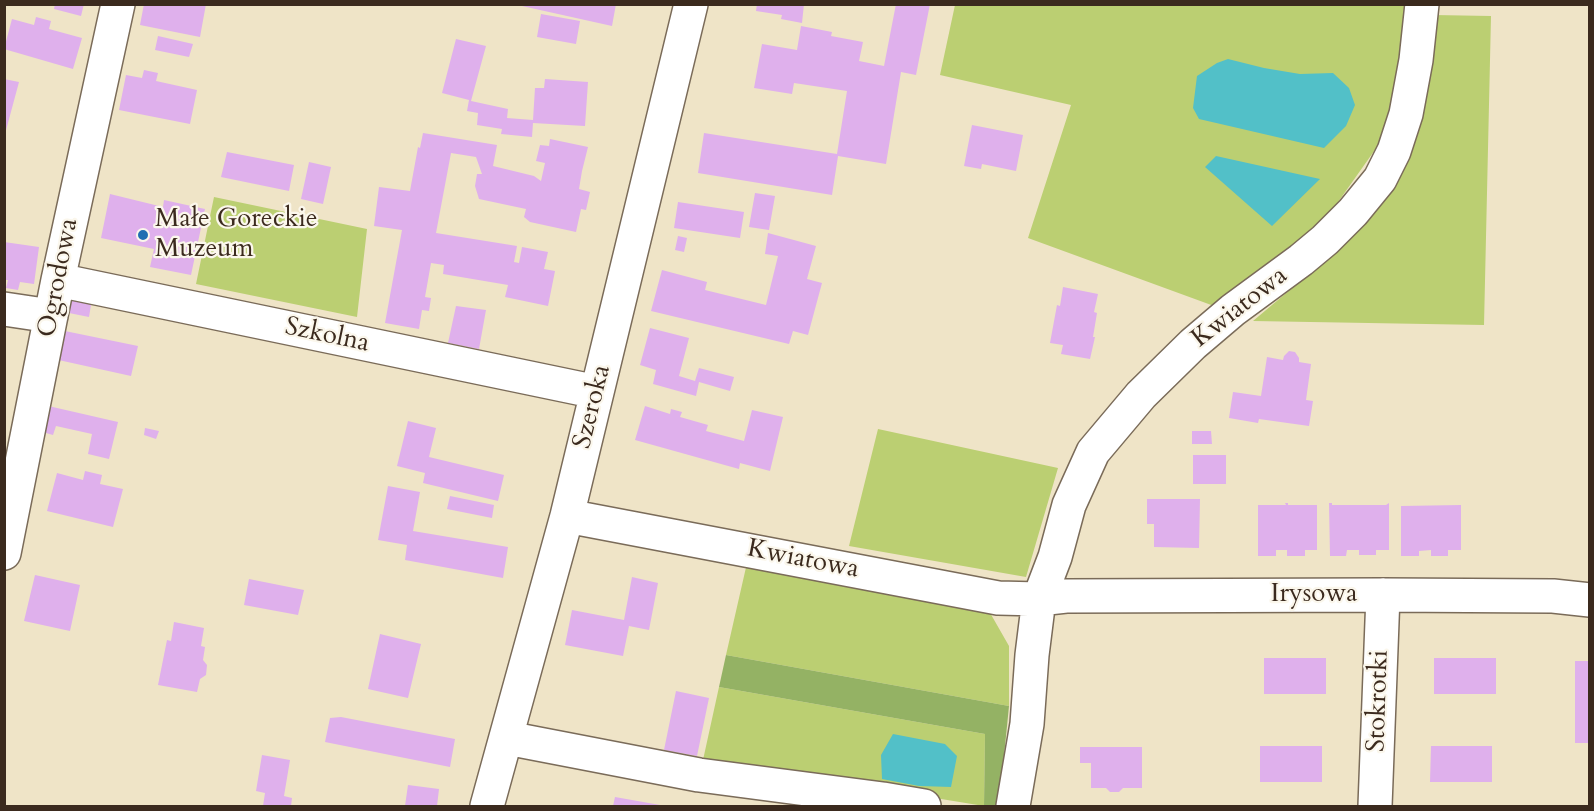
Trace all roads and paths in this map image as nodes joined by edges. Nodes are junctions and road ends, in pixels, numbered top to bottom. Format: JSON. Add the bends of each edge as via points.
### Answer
{"nodes":[{"id":1,"x":118,"y":4,"type":"edge"},
{"id":2,"x":691,"y":4,"type":"edge"},
{"id":3,"x":1421,"y":9,"type":"edge"},
{"id":4,"x":58,"y":280,"type":"junction"},
{"id":5,"x":4,"y":309,"type":"edge"},
{"id":6,"x":51,"y":316,"type":"junction"},
{"id":7,"x":597,"y":392,"type":"junction"},
{"id":8,"x":567,"y":516,"type":"junction"},
{"id":9,"x":4,"y":553,"type":"edge"},
{"id":10,"x":1383,"y":595,"type":"junction"},
{"id":11,"x":1039,"y":599,"type":"junction"},
{"id":12,"x":1590,"y":600,"type":"edge"},
{"id":13,"x":507,"y":738,"type":"junction"},
{"id":14,"x":487,"y":807,"type":"edge"},
{"id":15,"x":924,"y":807,"type":"edge"},
{"id":16,"x":1013,"y":807,"type":"edge"},
{"id":17,"x":1375,"y":807,"type":"edge"}],
"edges":[{"from":1,"to":4,"type":"street","name":"Ogrodowa"},
{"from":2,"to":7,"type":"street","name":"Szeroka"},
{"from":3,"to":11,"type":"street","name":"Kwiatowa","via":[[1406,114],[1380,179],[1325,240],[1193,344],[1141,395],[1093,452],[1069,505]]},
{"from":4,"to":6,"type":"street","name":"Ogrodowa"},
{"from":4,"to":7,"type":"street","name":"Szkolna"},
{"from":5,"to":6,"type":"street"},
{"from":6,"to":9,"type":"street","name":"Ogrodowa"},
{"from":7,"to":8,"type":"street","name":"Szeroka"},
{"from":8,"to":11,"type":"street","name":"Kwiatowa","via":[[998,598]]},
{"from":8,"to":13,"type":"street","name":"Szeroka"},
{"from":10,"to":11,"type":"street","name":"Irysowa"},
{"from":10,"to":12,"type":"street","name":"Irysowa","via":[[1553,596]]},
{"from":10,"to":17,"type":"street","name":"Stokrotki"},
{"from":11,"to":16,"type":"street","name":"Kwiatowa","via":[[1027,724]]},
{"from":13,"to":14,"type":"street","name":"Szeroka"},
{"from":13,"to":15,"type":"street","via":[[699,775]]}]}
